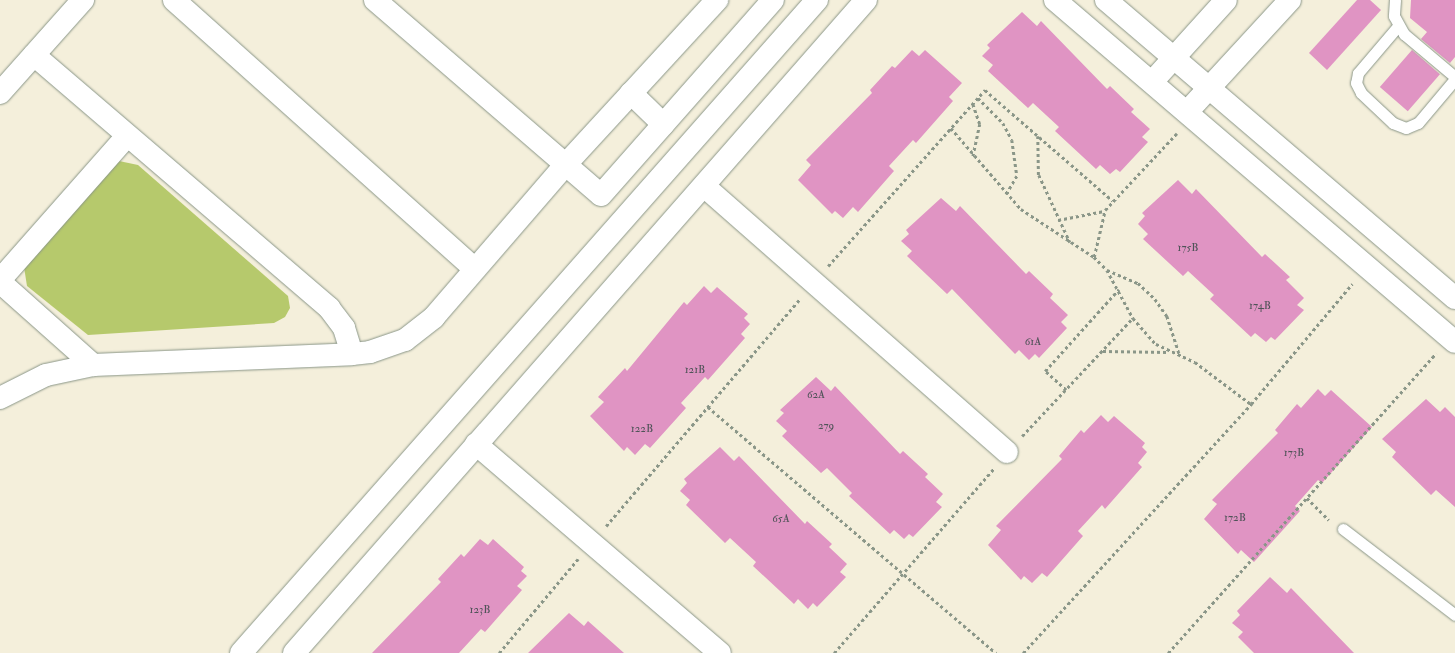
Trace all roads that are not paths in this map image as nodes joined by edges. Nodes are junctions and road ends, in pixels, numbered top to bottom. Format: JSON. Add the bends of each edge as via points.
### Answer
{"nodes":[{"id":1,"x":83,"y":0,"type":"edge"},
{"id":2,"x":174,"y":0,"type":"edge"},
{"id":3,"x":375,"y":0,"type":"edge"},
{"id":4,"x":717,"y":0,"type":"edge"},
{"id":5,"x":773,"y":0,"type":"edge"},
{"id":6,"x":817,"y":0,"type":"edge"},
{"id":7,"x":866,"y":0,"type":"edge"},
{"id":8,"x":1055,"y":0,"type":"edge"},
{"id":9,"x":1106,"y":0,"type":"edge"},
{"id":10,"x":1226,"y":0,"type":"edge"},
{"id":11,"x":1290,"y":0,"type":"edge"},
{"id":12,"x":1395,"y":0,"type":"edge"},
{"id":13,"x":1398,"y":26,"type":"junction"},
{"id":14,"x":34,"y":55,"type":"junction"},
{"id":15,"x":1174,"y":58,"type":"junction"},
{"id":16,"x":1455,"y":78,"type":"edge"},
{"id":17,"x":1152,"y":82,"type":"junction"},
{"id":18,"x":1210,"y":89,"type":"junction"},
{"id":19,"x":0,"y":93,"type":"edge"},
{"id":20,"x":631,"y":93,"type":"junction"},
{"id":21,"x":1190,"y":114,"type":"junction"},
{"id":22,"x":663,"y":124,"type":"junction"},
{"id":23,"x":126,"y":136,"type":"junction"},
{"id":24,"x":567,"y":163,"type":"junction"},
{"id":25,"x":704,"y":186,"type":"junction"},
{"id":26,"x":474,"y":268,"type":"junction"},
{"id":27,"x":0,"y":281,"type":"edge"},
{"id":28,"x":1455,"y":298,"type":"edge"},
{"id":29,"x":1452,"y":340,"type":"edge"},
{"id":30,"x":352,"y":354,"type":"junction"},
{"id":31,"x":93,"y":365,"type":"junction"},
{"id":32,"x":0,"y":398,"type":"edge"},
{"id":33,"x":476,"y":444,"type":"junction"},
{"id":34,"x":1007,"y":452,"type":"road end"},
{"id":35,"x":1346,"y":531,"type":"road end"},
{"id":36,"x":1455,"y":615,"type":"edge"},
{"id":37,"x":240,"y":653,"type":"edge"},
{"id":38,"x":294,"y":653,"type":"edge"},
{"id":39,"x":720,"y":653,"type":"edge"}],
"edges":[{"from":1,"to":14,"type":"street"},
{"from":2,"to":26,"type":"street"},
{"from":3,"to":24,"type":"street"},
{"from":4,"to":20,"type":"street"},
{"from":5,"to":22,"type":"street"},
{"from":6,"to":37,"type":"street"},
{"from":7,"to":25,"type":"street"},
{"from":8,"to":17,"type":"street"},
{"from":9,"to":15,"type":"street"},
{"from":10,"to":15,"type":"street"},
{"from":11,"to":18,"type":"street"},
{"from":12,"to":13,"type":"lane"},
{"from":13,"to":16,"type":"lane"},
{"from":13,"to":16,"type":"lane","via":[[1358,73],[1356,83],[1361,93],[1393,123],[1406,128],[1418,123]]},
{"from":14,"to":19,"type":"street"},
{"from":14,"to":23,"type":"street"},
{"from":15,"to":17,"type":"street"},
{"from":15,"to":18,"type":"street"},
{"from":17,"to":21,"type":"street"},
{"from":18,"to":21,"type":"street"},
{"from":18,"to":28,"type":"street"},
{"from":20,"to":22,"type":"street"},
{"from":20,"to":24,"type":"street"},
{"from":21,"to":29,"type":"street"},
{"from":22,"to":24,"type":"street","via":[[601,195]]},
{"from":23,"to":27,"type":"street"},
{"from":23,"to":30,"type":"street","via":[[329,308],[344,328]]},
{"from":24,"to":26,"type":"street"},
{"from":25,"to":33,"type":"street"},
{"from":25,"to":34,"type":"street"},
{"from":26,"to":30,"type":"street","via":[[420,330],[388,347]]},
{"from":27,"to":31,"type":"street"},
{"from":30,"to":31,"type":"street"},
{"from":31,"to":32,"type":"street","via":[[46,374]]},
{"from":33,"to":38,"type":"street"},
{"from":33,"to":39,"type":"street"},
{"from":35,"to":36,"type":"lane"}]}
